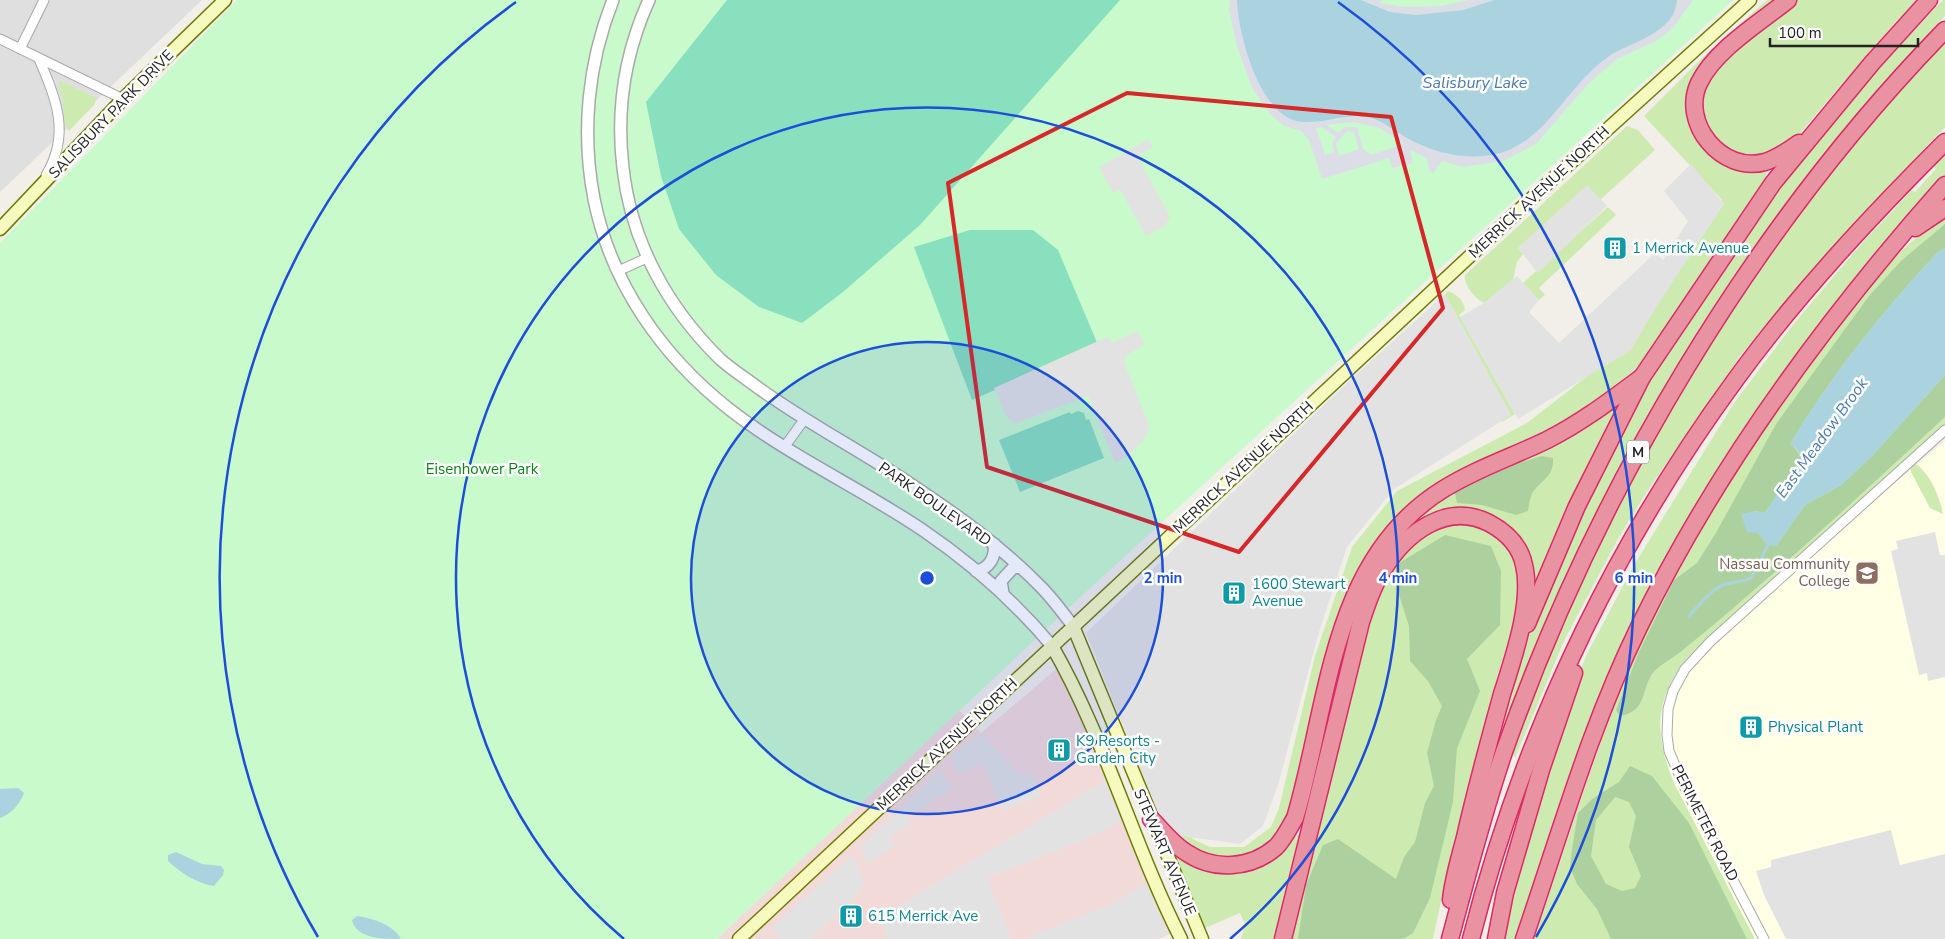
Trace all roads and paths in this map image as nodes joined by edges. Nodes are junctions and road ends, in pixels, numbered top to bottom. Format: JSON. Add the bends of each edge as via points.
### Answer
{"nodes":[{"id":1,"x":44,"y":0,"type":"edge"},
{"id":2,"x":225,"y":0,"type":"edge"},
{"id":3,"x":613,"y":0,"type":"edge"},
{"id":4,"x":649,"y":0,"type":"edge"},
{"id":5,"x":1750,"y":0,"type":"edge"},
{"id":6,"x":1788,"y":0,"type":"edge"},
{"id":7,"x":1929,"y":0,"type":"edge"},
{"id":8,"x":1945,"y":30,"type":"edge"},
{"id":9,"x":0,"y":39,"type":"edge"},
{"id":10,"x":20,"y":49,"type":"junction"},
{"id":11,"x":39,"y":59,"type":"junction"},
{"id":12,"x":123,"y":99,"type":"junction"},
{"id":13,"x":1817,"y":130,"type":"junction"},
{"id":14,"x":1945,"y":142,"type":"edge"},
{"id":15,"x":1945,"y":185,"type":"edge"},
{"id":16,"x":37,"y":191,"type":"junction"},
{"id":17,"x":1945,"y":208,"type":"edge"},
{"id":18,"x":0,"y":229,"type":"edge"},
{"id":19,"x":1894,"y":245,"type":"junction"},
{"id":20,"x":647,"y":258,"type":"junction"},
{"id":21,"x":618,"y":271,"type":"junction"},
{"id":22,"x":1642,"y":377,"type":"junction"},
{"id":23,"x":804,"y":420,"type":"junction"},
{"id":24,"x":1945,"y":430,"type":"edge"},
{"id":25,"x":785,"y":446,"type":"junction"},
{"id":26,"x":994,"y":544,"type":"junction"},
{"id":27,"x":1020,"y":567,"type":"junction"},
{"id":28,"x":976,"y":570,"type":"junction"},
{"id":29,"x":1003,"y":593,"type":"junction"},
{"id":30,"x":1585,"y":624,"type":"junction"},
{"id":31,"x":1073,"y":626,"type":"junction"},
{"id":32,"x":1052,"y":646,"type":"junction"},
{"id":33,"x":1517,"y":649,"type":"junction"},
{"id":34,"x":1151,"y":819,"type":"junction"},
{"id":35,"x":1167,"y":858,"type":"junction"},
{"id":36,"x":1155,"y":881,"type":"junction"},
{"id":37,"x":1172,"y":922,"type":"junction"},
{"id":38,"x":1200,"y":935,"type":"edge"},
{"id":39,"x":739,"y":939,"type":"edge"},
{"id":40,"x":1181,"y":939,"type":"edge"},
{"id":41,"x":1283,"y":939,"type":"edge"},
{"id":42,"x":1446,"y":939,"type":"edge"},
{"id":43,"x":1450,"y":939,"type":"edge"},
{"id":44,"x":1471,"y":939,"type":"edge"},
{"id":45,"x":1496,"y":939,"type":"edge"},
{"id":46,"x":1524,"y":939,"type":"edge"},
{"id":47,"x":1764,"y":939,"type":"edge"}],
"edges":[{"from":1,"to":10,"type":"street"},
{"from":2,"to":12,"type":"main road","name":"SALISBURY PARK DRIVE"},
{"from":3,"to":21,"type":"street","name":"PARK BOULEVARD","via":[[595,53],[587,140],[597,211]]},
{"from":4,"to":20,"type":"street","name":"PARK BOULEVARD","via":[[628,58],[621,106],[620,147],[625,188]]},
{"from":5,"to":31,"type":"main road","name":"MERRICK AVENUE NORTH","via":[[1546,184]]},
{"from":6,"to":13,"type":"highway","via":[[1709,66],[1697,88],[1696,117],[1711,146],[1733,159],[1746,162],[1765,162],[1785,153]]},
{"from":7,"to":13,"type":"highway","via":[[1866,69]]},
{"from":8,"to":43,"type":"highway","number":"M","via":[[1851,137],[1785,221],[1691,360],[1636,454],[1567,595],[1527,692],[1484,814]]},
{"from":9,"to":10,"type":"street"},
{"from":10,"to":11,"type":"street"},
{"from":11,"to":12,"type":"street"},
{"from":11,"to":16,"type":"street","via":[[55,96],[59,121],[58,147]]},
{"from":12,"to":16,"type":"main road","name":"SALISBURY PARK DRIVE"},
{"from":13,"to":22,"type":"highway","via":[[1773,183]]},
{"from":14,"to":30,"type":"highway","via":[[1830,265],[1737,378],[1656,497]]},
{"from":15,"to":19,"type":"highway"},
{"from":16,"to":18,"type":"main road","name":"SALISBURY PARK DRIVE"},
{"from":17,"to":19,"type":"highway"},
{"from":19,"to":46,"type":"highway","via":[[1769,410],[1673,561],[1639,627],[1601,716]]},
{"from":20,"to":21,"type":"street"},
{"from":20,"to":23,"type":"street","name":"PARK BOULEVARD","via":[[684,320],[721,360]]},
{"from":21,"to":25,"type":"street","name":"PARK BOULEVARD","via":[[644,318],[678,364],[730,410]]},
{"from":22,"to":33,"type":"highway","via":[[1577,506]]},
{"from":22,"to":34,"type":"highway","via":[[1569,428],[1442,490],[1403,521],[1382,545],[1360,581],[1350,607],[1296,812],[1276,847],[1242,864],[1217,865],[1188,854]]},
{"from":23,"to":25,"type":"street"},
{"from":23,"to":26,"type":"street","name":"PARK BOULEVARD","via":[[908,482]]},
{"from":24,"to":47,"type":"street","name":"PERIMETER ROAD","via":[[1710,642],[1686,669],[1673,691],[1668,709],[1669,751]]},
{"from":25,"to":28,"type":"street","name":"PARK BOULEVARD","via":[[924,531]]},
{"from":26,"to":27,"type":"street","name":"PARK BOULEVARD"},
{"from":26,"to":28,"type":"street","via":[[995,555],[991,562]]},
{"from":27,"to":29,"type":"street","via":[[1013,568],[1000,581]]},
{"from":27,"to":31,"type":"street","name":"PARK BOULEVARD"},
{"from":28,"to":29,"type":"street","name":"PARK BOULEVARD"},
{"from":29,"to":32,"type":"street","name":"PARK BOULEVARD"},
{"from":30,"to":44,"type":"highway","via":[[1520,776]]},
{"from":30,"to":45,"type":"highway","via":[[1573,677],[1547,750],[1505,893]]},
{"from":31,"to":32,"type":"main road","name":"MERRICK AVENUE NORTH"},
{"from":31,"to":34,"type":"main road","name":"STEWART AVENUE"},
{"from":32,"to":36,"type":"main road","name":"STEWART AVENUE","via":[[1064,666]]},
{"from":32,"to":39,"type":"main road","name":"MERRICK AVENUE NORTH"},
{"from":33,"to":41,"type":"highway","via":[[1527,582],[1524,564],[1512,540],[1502,530],[1488,522],[1458,516],[1428,524],[1407,539],[1383,569],[1361,622]]},
{"from":33,"to":42,"type":"highway","via":[[1471,811],[1451,894]]},
{"from":34,"to":35,"type":"main road","name":"STEWART AVENUE"},
{"from":35,"to":36,"type":"main road"},
{"from":35,"to":38,"type":"main road","name":"STEWART AVENUE"},
{"from":36,"to":37,"type":"main road","name":"STEWART AVENUE"},
{"from":37,"to":38,"type":"main road"},
{"from":37,"to":40,"type":"main road","name":"STEWART AVENUE"}]}
